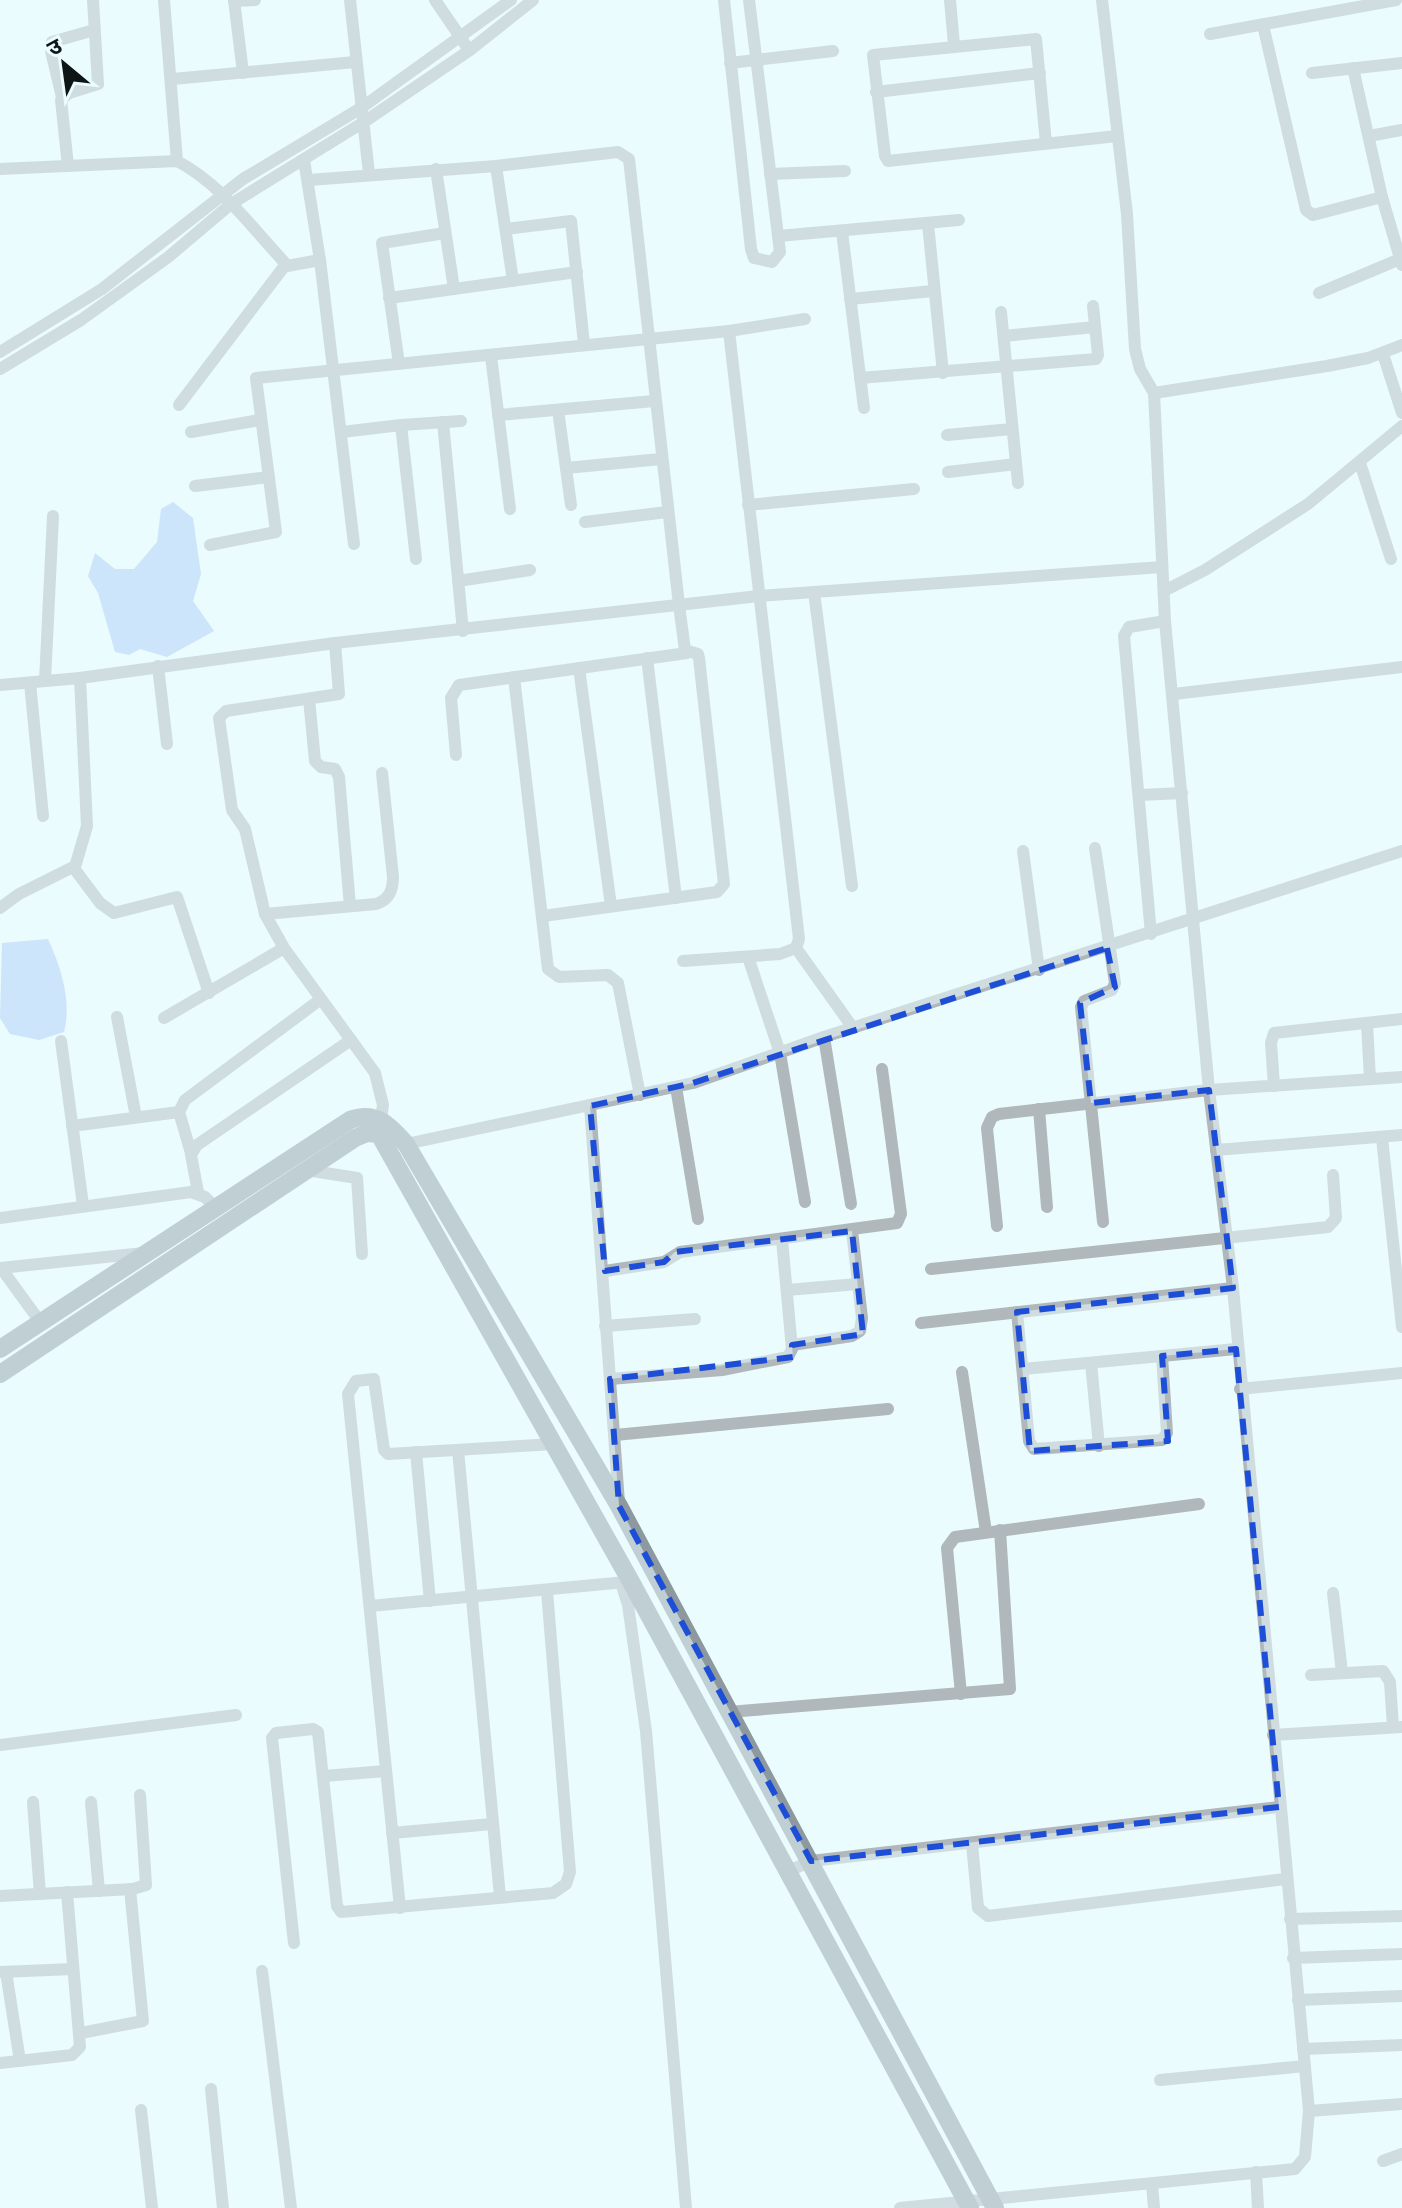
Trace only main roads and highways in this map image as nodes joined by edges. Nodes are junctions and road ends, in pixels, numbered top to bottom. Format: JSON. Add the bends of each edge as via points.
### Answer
{"nodes":[{"id":1,"x":380,"y":1127,"type":"junction"},
{"id":2,"x":135,"y":1273,"type":"junction"},
{"id":3,"x":0,"y":1349,"type":"edge"},
{"id":4,"x":0,"y":1374,"type":"edge"},
{"id":5,"x":637,"y":1539,"type":"junction"},
{"id":6,"x":615,"y":1553,"type":"junction"},
{"id":7,"x":993,"y":2204,"type":"edge"},
{"id":8,"x":969,"y":2205,"type":"edge"}],
"edges":[{"from":1,"to":2,"type":"main road"},
{"from":1,"to":2,"type":"main road","via":[[365,1116],[350,1120],[150,1252]]},
{"from":1,"to":5,"type":"main road","via":[[406,1144]]},
{"from":1,"to":6,"type":"main road"},
{"from":2,"to":3,"type":"main road"},
{"from":2,"to":4,"type":"main road"},
{"from":5,"to":6,"type":"main road"},
{"from":5,"to":7,"type":"main road"},
{"from":6,"to":8,"type":"main road","via":[[626,1582]]}]}
